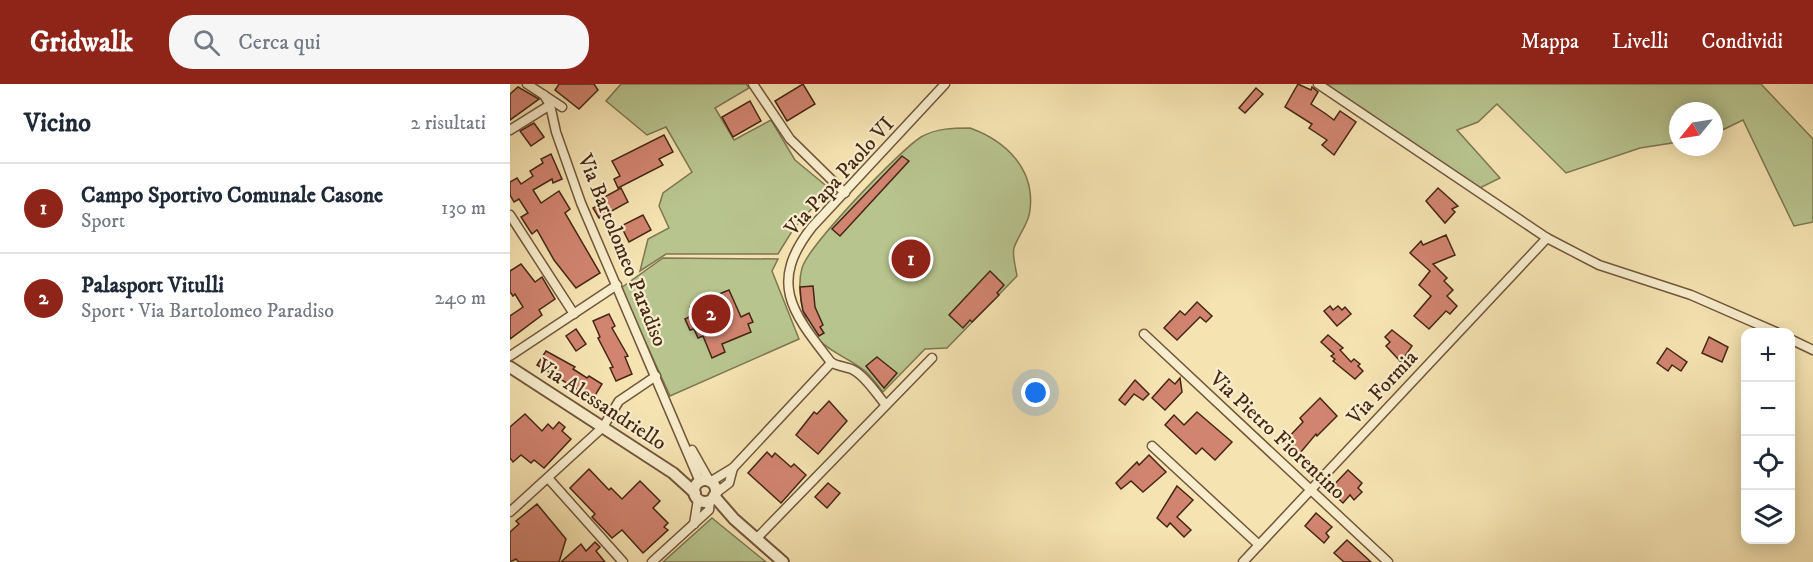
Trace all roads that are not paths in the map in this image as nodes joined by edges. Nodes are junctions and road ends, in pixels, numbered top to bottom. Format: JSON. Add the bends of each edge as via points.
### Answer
{"nodes":[{"id":1,"x":526,"y":84,"type":"edge"},
{"id":2,"x":753,"y":84,"type":"edge"},
{"id":3,"x":945,"y":84,"type":"edge"},
{"id":4,"x":1318,"y":84,"type":"edge"},
{"id":5,"x":544,"y":95,"type":"junction"},
{"id":6,"x":550,"y":105,"type":"junction"},
{"id":7,"x":562,"y":107,"type":"dead end"},
{"id":8,"x":510,"y":130,"type":"edge"},
{"id":9,"x":845,"y":193,"type":"junction"},
{"id":10,"x":510,"y":215,"type":"edge"},
{"id":11,"x":1547,"y":238,"type":"junction"},
{"id":12,"x":617,"y":285,"type":"junction"},
{"id":13,"x":573,"y":314,"type":"junction"},
{"id":14,"x":1767,"y":328,"type":"edge"},
{"id":15,"x":1144,"y":334,"type":"dead end"},
{"id":16,"x":1795,"y":341,"type":"edge"},
{"id":17,"x":1813,"y":350,"type":"edge"},
{"id":18,"x":510,"y":356,"type":"edge"},
{"id":19,"x":932,"y":358,"type":"dead end"},
{"id":20,"x":831,"y":363,"type":"junction"},
{"id":21,"x":510,"y":367,"type":"edge"},
{"id":22,"x":656,"y":376,"type":"junction"},
{"id":23,"x":886,"y":405,"type":"junction"},
{"id":24,"x":603,"y":427,"type":"junction"},
{"id":25,"x":1152,"y":446,"type":"dead end"},
{"id":26,"x":733,"y":468,"type":"junction"},
{"id":27,"x":673,"y":473,"type":"junction"},
{"id":28,"x":548,"y":478,"type":"junction"},
{"id":29,"x":705,"y":482,"type":"junction"},
{"id":30,"x":1311,"y":489,"type":"junction"},
{"id":31,"x":696,"y":496,"type":"junction"},
{"id":32,"x":713,"y":497,"type":"junction"},
{"id":33,"x":510,"y":512,"type":"edge"},
{"id":34,"x":694,"y":525,"type":"junction"},
{"id":35,"x":756,"y":538,"type":"junction"},
{"id":36,"x":1259,"y":545,"type":"junction"},
{"id":37,"x":623,"y":562,"type":"edge"},
{"id":38,"x":652,"y":562,"type":"edge"},
{"id":39,"x":783,"y":562,"type":"edge"},
{"id":40,"x":1243,"y":562,"type":"edge"},
{"id":41,"x":1388,"y":562,"type":"edge"}],
"edges":[{"from":1,"to":5,"type":"street"},
{"from":2,"to":9,"type":"street","via":[[790,139]]},
{"from":3,"to":9,"type":"street","name":"Via Papa Paolo VI"},
{"from":4,"to":11,"type":"street"},
{"from":5,"to":6,"type":"street","name":"Via Bartolomeo Paradiso"},
{"from":5,"to":7,"type":"street"},
{"from":6,"to":8,"type":"street"},
{"from":6,"to":12,"type":"street","name":"Via Bartolomeo Paradiso","via":[[581,203]]},
{"from":9,"to":20,"type":"street","name":"Via Papa Paolo VI","via":[[799,244],[788,270],[788,286],[800,320]]},
{"from":10,"to":13,"type":"street"},
{"from":11,"to":14,"type":"street","via":[[1599,265],[1691,295]]},
{"from":11,"to":30,"type":"street","name":"Via Formia"},
{"from":12,"to":13,"type":"street"},
{"from":12,"to":22,"type":"street","name":"Via Bartolomeo Paradiso"},
{"from":13,"to":18,"type":"street"},
{"from":15,"to":30,"type":"street","name":"Via Pietro Fiorentino"},
{"from":16,"to":17,"type":"street"},
{"from":19,"to":23,"type":"street"},
{"from":20,"to":23,"type":"street","via":[[855,371]]},
{"from":20,"to":26,"type":"street"},
{"from":21,"to":24,"type":"street","name":"Via Alessandriello"},
{"from":22,"to":24,"type":"street","via":[[619,401]]},
{"from":22,"to":29,"type":"street","name":"Via Bartolomeo Paradiso"},
{"from":23,"to":35,"type":"street"},
{"from":24,"to":27,"type":"street","name":"Via Alessandriello"},
{"from":24,"to":28,"type":"street"},
{"from":25,"to":36,"type":"street"},
{"from":26,"to":29,"type":"street"},
{"from":26,"to":32,"type":"street","via":[[729,483]]},
{"from":27,"to":29,"type":"street","name":"Via Alessandriello"},
{"from":27,"to":31,"type":"street","name":"Via Alessandriello"},
{"from":28,"to":33,"type":"street"},
{"from":28,"to":37,"type":"street"},
{"from":29,"to":31,"type":"street"},
{"from":29,"to":32,"type":"street","via":[[715,486]]},
{"from":30,"to":36,"type":"street","name":"Via Formia"},
{"from":30,"to":41,"type":"street","name":"Via Pietro Fiorentino"},
{"from":31,"to":32,"type":"street"},
{"from":31,"to":34,"type":"street"},
{"from":32,"to":34,"type":"street","via":[[709,510]]},
{"from":32,"to":35,"type":"street","via":[[721,512]]},
{"from":34,"to":38,"type":"street"},
{"from":35,"to":39,"type":"street"},
{"from":36,"to":40,"type":"street","name":"Via Formia"}]}
